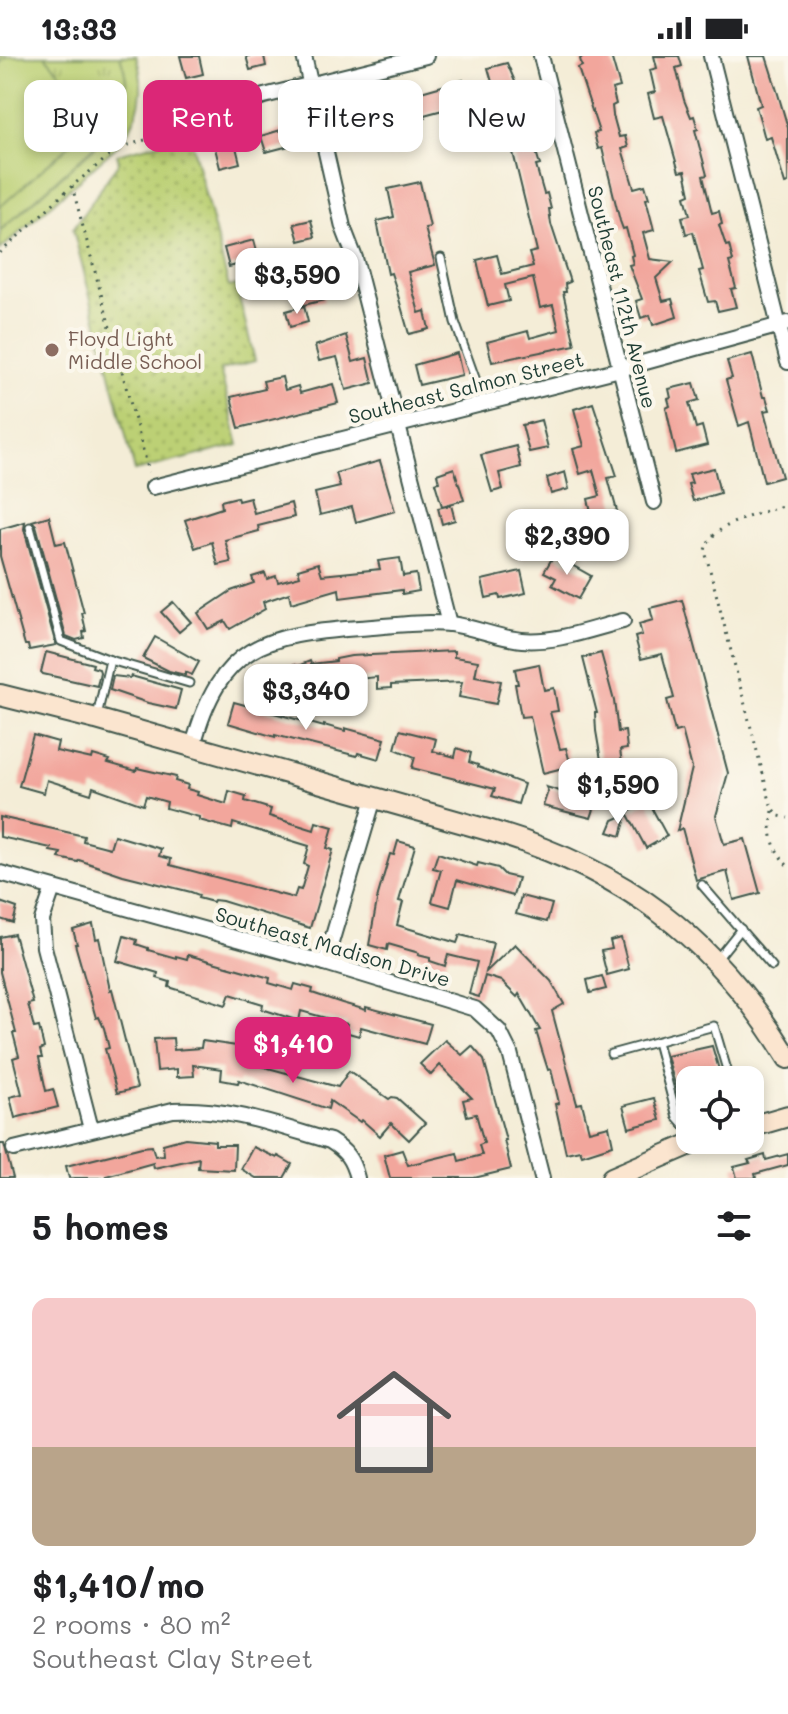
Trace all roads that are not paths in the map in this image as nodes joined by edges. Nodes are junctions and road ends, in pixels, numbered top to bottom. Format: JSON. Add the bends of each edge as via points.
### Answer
{"nodes":[{"id":1,"x":304,"y":56,"type":"edge"},
{"id":2,"x":426,"y":56,"type":"edge"},
{"id":3,"x":541,"y":56,"type":"edge"},
{"id":4,"x":711,"y":56,"type":"edge"},
{"id":5,"x":310,"y":80,"type":"edge"},
{"id":6,"x":334,"y":80,"type":"edge"},
{"id":7,"x":326,"y":152,"type":"edge"},
{"id":8,"x":441,"y":258,"type":"dead end"},
{"id":9,"x":783,"y":324,"type":"edge"},
{"id":10,"x":788,"y":362,"type":"edge"},
{"id":11,"x":620,"y":369,"type":"junction"},
{"id":12,"x":484,"y":403,"type":"junction"},
{"id":13,"x":398,"y":425,"type":"junction"},
{"id":14,"x":153,"y":487,"type":"road end"},
{"id":15,"x":654,"y":502,"type":"dead end"},
{"id":16,"x":30,"y":527,"type":"dead end"},
{"id":17,"x":623,"y":621,"type":"dead end"},
{"id":18,"x":449,"y":624,"type":"junction"},
{"id":19,"x":110,"y":660,"type":"junction"},
{"id":20,"x":189,"y":683,"type":"dead end"},
{"id":21,"x":1,"y":698,"type":"edge"},
{"id":22,"x":96,"y":719,"type":"junction"},
{"id":23,"x":193,"y":746,"type":"junction"},
{"id":24,"x":374,"y":798,"type":"junction"},
{"id":25,"x":0,"y":873,"type":"edge"},
{"id":26,"x":702,"y":885,"type":"dead end"},
{"id":27,"x":53,"y":888,"type":"junction"},
{"id":28,"x":741,"y":929,"type":"junction"},
{"id":29,"x":715,"y":960,"type":"junction"},
{"id":30,"x":325,"y":963,"type":"junction"},
{"id":31,"x":772,"y":966,"type":"dead end"},
{"id":32,"x":657,"y":1042,"type":"junction"},
{"id":33,"x":611,"y":1054,"type":"dead end"},
{"id":34,"x":788,"y":1058,"type":"edge"},
{"id":35,"x":726,"y":1066,"type":"edge"},
{"id":36,"x":676,"y":1113,"type":"edge"},
{"id":37,"x":788,"y":1116,"type":"edge"},
{"id":38,"x":764,"y":1123,"type":"edge"},
{"id":39,"x":91,"y":1129,"type":"junction"},
{"id":40,"x":14,"y":1149,"type":"dead end"},
{"id":41,"x":676,"y":1150,"type":"edge"},
{"id":42,"x":357,"y":1178,"type":"edge"},
{"id":43,"x":542,"y":1178,"type":"edge"},
{"id":44,"x":612,"y":1178,"type":"edge"}],
"edges":[{"from":1,"to":5,"type":"street"},
{"from":2,"to":6,"type":"street"},
{"from":3,"to":11,"type":"street","name":"Southeast 112th Avenue"},
{"from":4,"to":9,"type":"street"},
{"from":7,"to":13,"type":"street"},
{"from":8,"to":12,"type":"lane","via":[[455,322]]},
{"from":9,"to":10,"type":"street"},
{"from":9,"to":11,"type":"street","name":"Southeast Salmon Street"},
{"from":11,"to":12,"type":"street","name":"Southeast Salmon Street"},
{"from":11,"to":15,"type":"street","name":"Southeast 112th Avenue"},
{"from":12,"to":13,"type":"street","name":"Southeast Salmon Street"},
{"from":13,"to":14,"type":"street","name":"Southeast Salmon Street"},
{"from":13,"to":18,"type":"street"},
{"from":16,"to":19,"type":"lane","via":[[61,641]]},
{"from":17,"to":18,"type":"street","via":[[555,639],[523,641]]},
{"from":18,"to":23,"type":"street","via":[[309,632],[260,645],[222,677],[210,695]]},
{"from":19,"to":20,"type":"lane"},
{"from":19,"to":22,"type":"lane"},
{"from":21,"to":22,"type":"main road"},
{"from":22,"to":23,"type":"main road"},
{"from":23,"to":24,"type":"main road"},
{"from":24,"to":29,"type":"main road","via":[[580,862],[650,904]]},
{"from":24,"to":30,"type":"street"},
{"from":25,"to":27,"type":"street","name":"Southeast Madison Drive"},
{"from":26,"to":28,"type":"lane"},
{"from":27,"to":30,"type":"street","name":"Southeast Madison Drive"},
{"from":27,"to":39,"type":"street","via":[[42,920],[44,947]]},
{"from":28,"to":29,"type":"lane"},
{"from":28,"to":31,"type":"lane"},
{"from":29,"to":34,"type":"main road"},
{"from":30,"to":43,"type":"street","name":"Southeast Madison Drive","via":[[475,1009],[488,1018],[510,1053]]},
{"from":32,"to":33,"type":"lane"},
{"from":32,"to":35,"type":"lane","via":[[714,1026]]},
{"from":32,"to":36,"type":"lane"},
{"from":37,"to":38,"type":"main road"},
{"from":39,"to":40,"type":"street"},
{"from":39,"to":42,"type":"street","via":[[173,1110],[226,1111],[330,1141],[353,1161]]},
{"from":41,"to":44,"type":"main road"}]}
